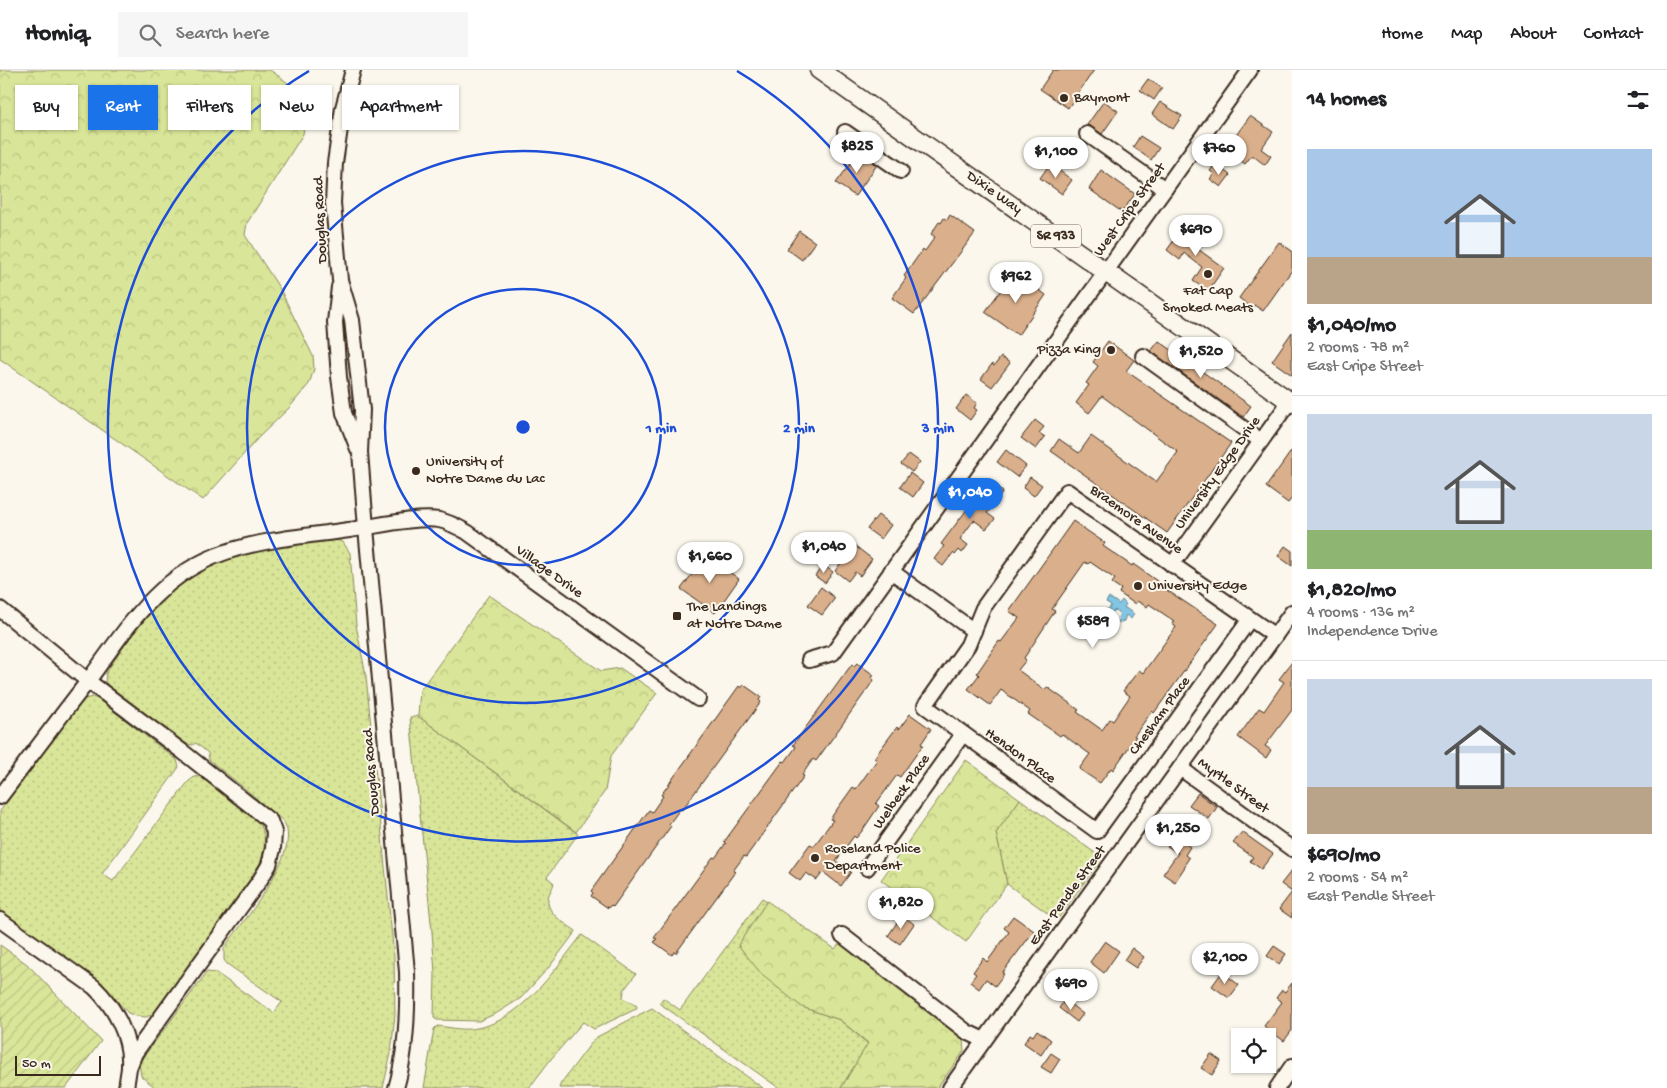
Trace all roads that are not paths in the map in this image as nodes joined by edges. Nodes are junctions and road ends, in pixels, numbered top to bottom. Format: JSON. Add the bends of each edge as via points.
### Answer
{"nodes":[{"id":1,"x":353,"y":70,"type":"edge"},
{"id":2,"x":819,"y":70,"type":"edge"},
{"id":3,"x":1250,"y":70,"type":"edge"},
{"id":4,"x":845,"y":132,"type":"dead end"},
{"id":5,"x":1087,"y":134,"type":"dead end"},
{"id":6,"x":901,"y":171,"type":"dead end"},
{"id":7,"x":1165,"y":189,"type":"junction"},
{"id":8,"x":1106,"y":271,"type":"junction"},
{"id":9,"x":340,"y":280,"type":"junction"},
{"id":10,"x":1143,"y":356,"type":"dead end"},
{"id":11,"x":1291,"y":402,"type":"edge"},
{"id":12,"x":1261,"y":441,"type":"junction"},
{"id":13,"x":360,"y":452,"type":"junction"},
{"id":14,"x":366,"y":528,"type":"junction"},
{"id":15,"x":1172,"y":565,"type":"junction"},
{"id":16,"x":891,"y":571,"type":"junction"},
{"id":17,"x":0,"y":609,"type":"edge"},
{"id":18,"x":1292,"y":612,"type":"edge"},
{"id":19,"x":1250,"y":619,"type":"junction"},
{"id":20,"x":974,"y":631,"type":"junction"},
{"id":21,"x":1275,"y":636,"type":"junction"},
{"id":22,"x":809,"y":660,"type":"dead end"},
{"id":23,"x":88,"y":681,"type":"junction"},
{"id":24,"x":698,"y":699,"type":"dead end"},
{"id":25,"x":925,"y":706,"type":"joint"},
{"id":26,"x":963,"y":734,"type":"junction"},
{"id":27,"x":1180,"y":768,"type":"junction"},
{"id":28,"x":0,"y":797,"type":"edge"},
{"id":29,"x":1097,"y":831,"type":"joint"},
{"id":30,"x":1292,"y":848,"type":"edge"},
{"id":31,"x":867,"y":868,"type":"dead end"},
{"id":32,"x":0,"y":920,"type":"edge"},
{"id":33,"x":842,"y":935,"type":"dead end"},
{"id":34,"x":984,"y":1040,"type":"junction"},
{"id":35,"x":1292,"y":1066,"type":"edge"},
{"id":36,"x":128,"y":1068,"type":"junction"},
{"id":37,"x":130,"y":1087,"type":"edge"},
{"id":38,"x":396,"y":1088,"type":"edge"},
{"id":39,"x":950,"y":1088,"type":"edge"},
{"id":40,"x":1277,"y":1088,"type":"edge"}],
"edges":[{"from":1,"to":9,"type":"street","name":"Douglas Road","via":[[343,108],[335,163],[333,203]]},
{"from":2,"to":8,"type":"main road","name":"Dixie Way","number":"SR 933"},
{"from":3,"to":7,"type":"street","name":"West Cripe Street"},
{"from":4,"to":6,"type":"street"},
{"from":5,"to":7,"type":"street"},
{"from":7,"to":8,"type":"street","name":"West Cripe Street"},
{"from":8,"to":11,"type":"main road","name":"Dixie Way","number":"SR 933"},
{"from":8,"to":16,"type":"street","name":"West Cripe Street"},
{"from":9,"to":13,"type":"street","name":"Douglas Road","via":[[352,320],[359,376],[362,410]]},
{"from":9,"to":13,"type":"street","name":"Douglas Road","via":[[335,322],[339,377],[344,413]]},
{"from":10,"to":12,"type":"street"},
{"from":11,"to":12,"type":"street","name":"University Edge Drive"},
{"from":12,"to":15,"type":"street","name":"University Edge Drive"},
{"from":13,"to":14,"type":"street","name":"Douglas Road"},
{"from":14,"to":23,"type":"street","name":"Village Drive","via":[[264,542],[224,552],[190,568],[157,593]]},
{"from":14,"to":24,"type":"street","name":"Village Drive","via":[[426,519],[451,523]]},
{"from":14,"to":38,"type":"street","name":"Douglas Road","via":[[407,972],[408,1007]]},
{"from":15,"to":19,"type":"street","name":"Braemore Avenue"},
{"from":15,"to":20,"type":"street","name":"Braemore Avenue","via":[[1067,491],[983,608]]},
{"from":16,"to":20,"type":"street"},
{"from":16,"to":22,"type":"street","name":"West Cripe Street","via":[[833,653]]},
{"from":17,"to":23,"type":"street"},
{"from":18,"to":21,"type":"street","name":"East Pendle Street"},
{"from":19,"to":21,"type":"street","name":"Braemore Avenue"},
{"from":19,"to":29,"type":"street","name":"Chesham Place"},
{"from":20,"to":25,"type":"street","name":"Braemore Avenue"},
{"from":21,"to":27,"type":"street","name":"East Pendle Street"},
{"from":23,"to":28,"type":"street","name":"Village Drive"},
{"from":23,"to":36,"type":"street","via":[[270,821],[274,832],[274,849],[260,880],[135,1053]]},
{"from":25,"to":26,"type":"street","name":"Hendon Place"},
{"from":26,"to":29,"type":"street","name":"Hendon Place"},
{"from":26,"to":31,"type":"street","name":"Welbeck Place"},
{"from":27,"to":30,"type":"street","name":"Myrtle Street"},
{"from":27,"to":34,"type":"street","name":"East Pendle Street"},
{"from":32,"to":36,"type":"street","via":[[104,996],[126,1038]]},
{"from":33,"to":34,"type":"street","via":[[967,1032]]},
{"from":34,"to":39,"type":"street","name":"East Pendle Street"},
{"from":35,"to":40,"type":"street"},
{"from":36,"to":37,"type":"street"}]}
